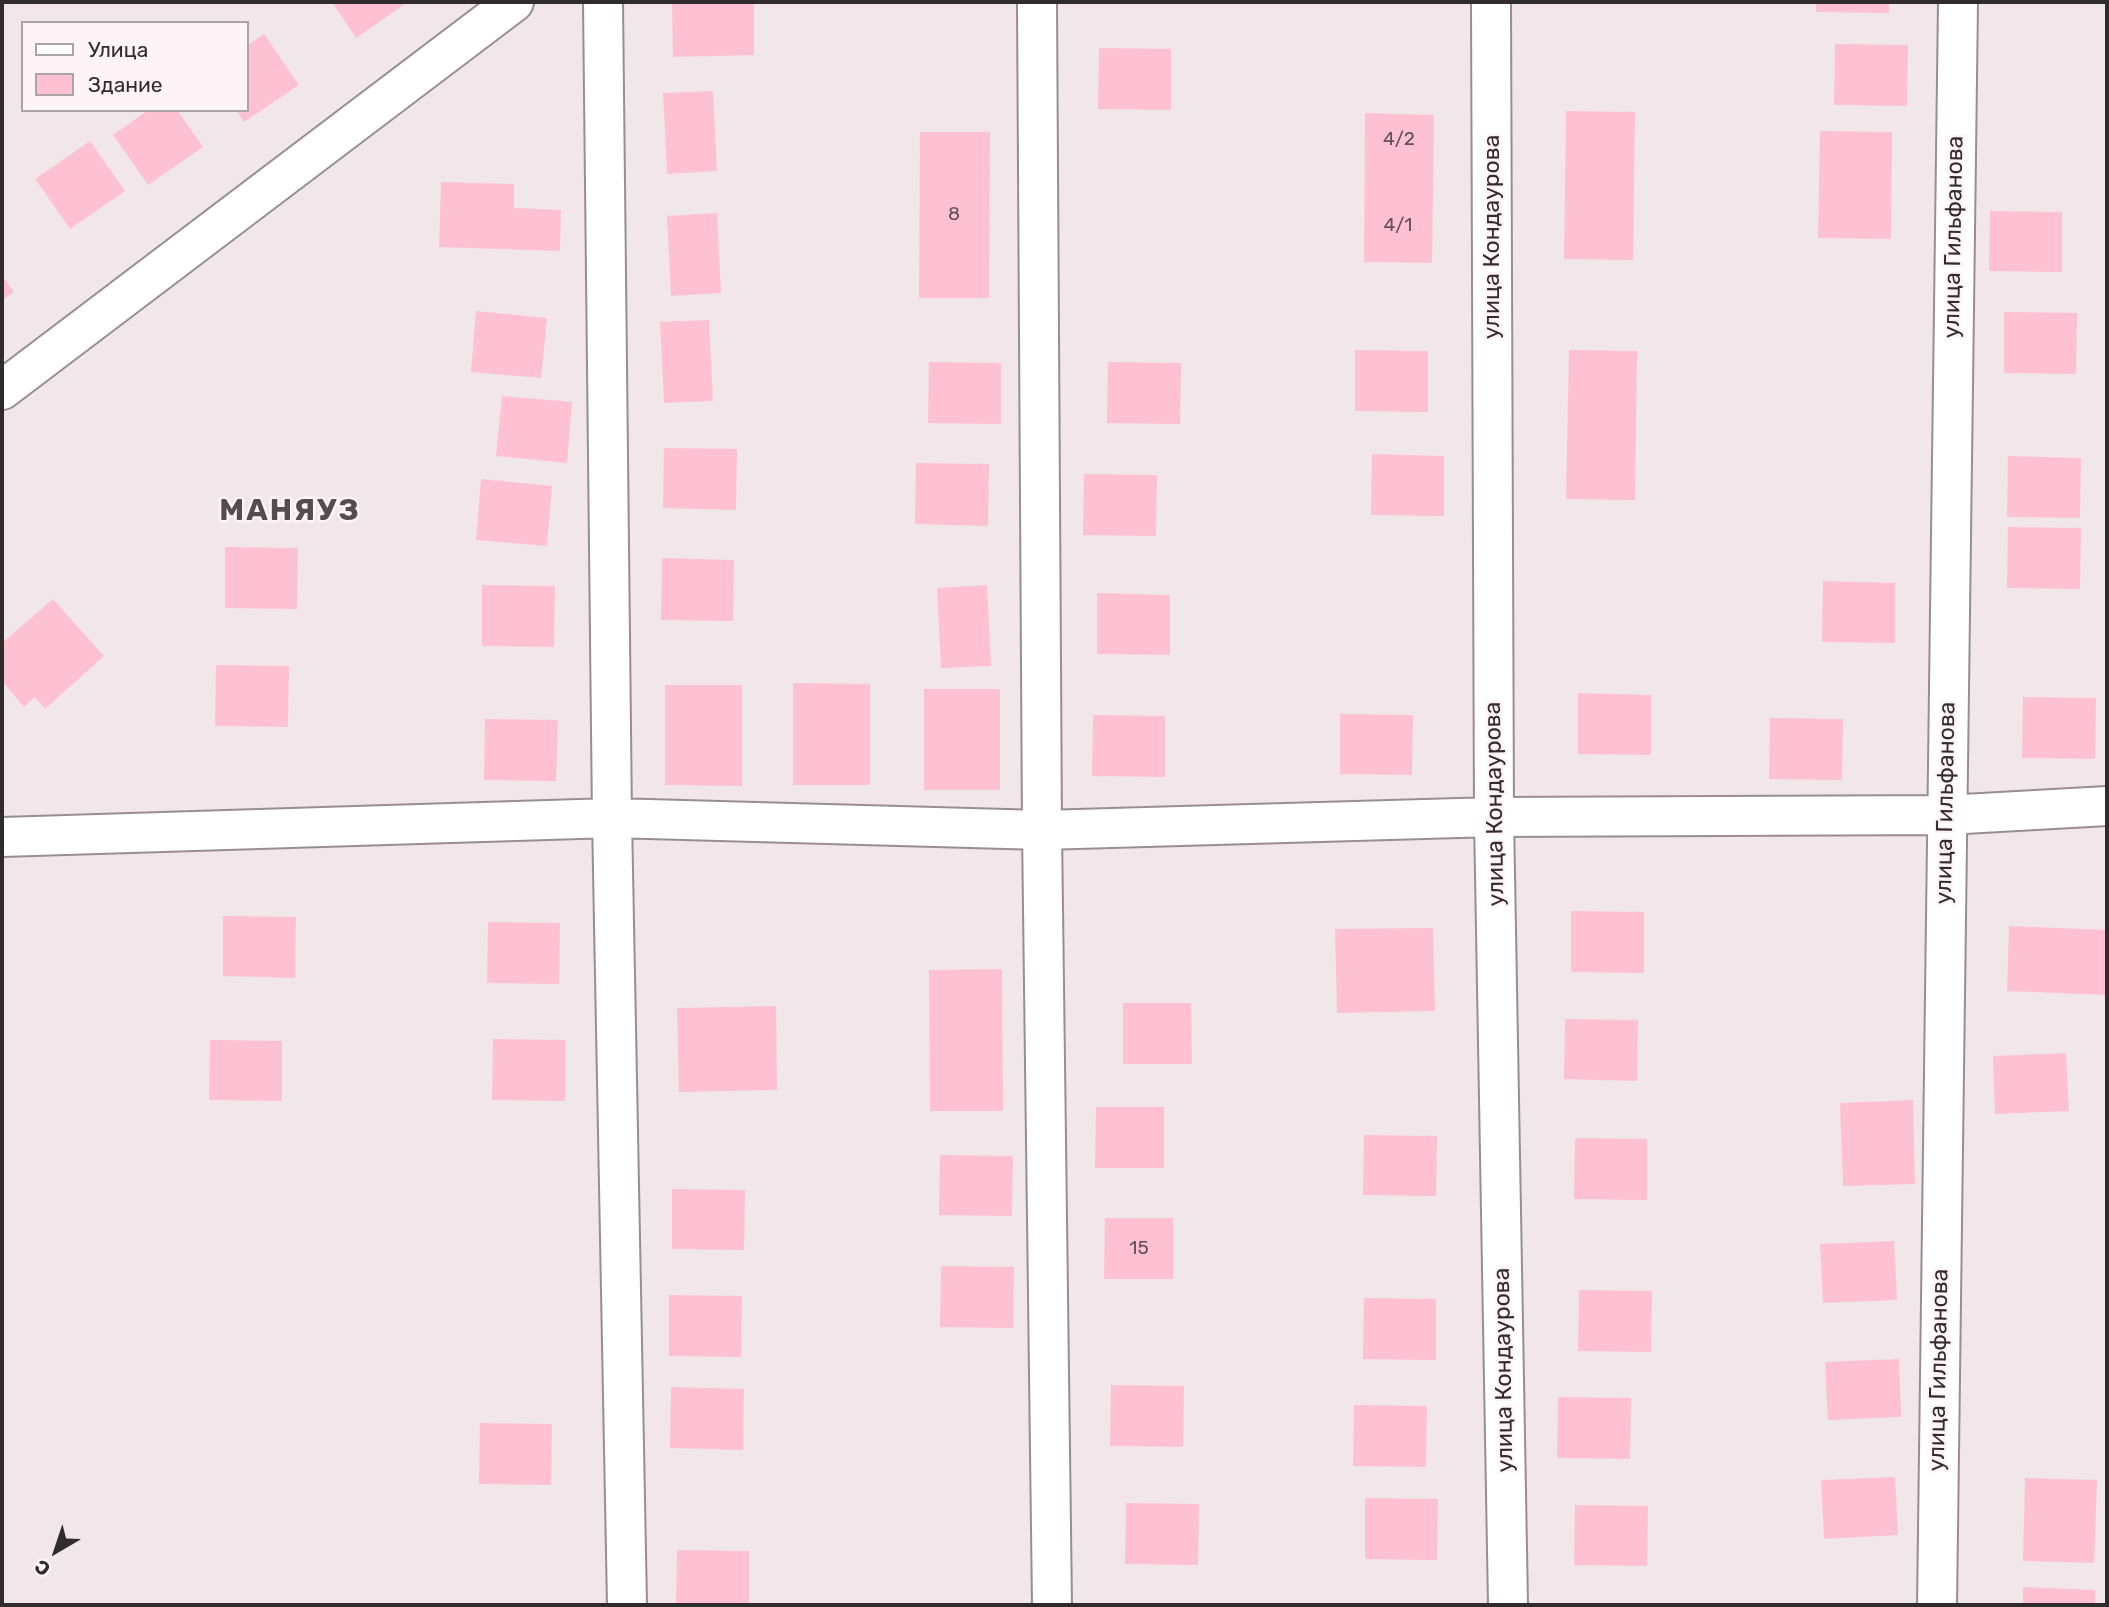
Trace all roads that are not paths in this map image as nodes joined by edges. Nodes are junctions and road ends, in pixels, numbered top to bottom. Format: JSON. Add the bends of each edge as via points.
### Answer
{"nodes":[{"id":1,"x":514,"y":2,"type":"edge"},
{"id":2,"x":603,"y":2,"type":"edge"},
{"id":3,"x":1037,"y":2,"type":"edge"},
{"id":4,"x":1491,"y":2,"type":"edge"},
{"id":5,"x":1958,"y":2,"type":"edge"},
{"id":6,"x":2,"y":390,"type":"edge"},
{"id":7,"x":2107,"y":806,"type":"edge"},
{"id":8,"x":1945,"y":815,"type":"junction"},
{"id":9,"x":1494,"y":817,"type":"junction"},
{"id":10,"x":612,"y":818,"type":"junction"},
{"id":11,"x":1042,"y":830,"type":"junction"},
{"id":12,"x":2,"y":837,"type":"edge"},
{"id":13,"x":627,"y":1605,"type":"edge"},
{"id":14,"x":1052,"y":1605,"type":"edge"},
{"id":15,"x":1508,"y":1605,"type":"edge"},
{"id":16,"x":1937,"y":1605,"type":"edge"}],
"edges":[{"from":1,"to":6,"type":"street"},
{"from":2,"to":10,"type":"street"},
{"from":3,"to":11,"type":"street"},
{"from":4,"to":9,"type":"street","name":"улица Кондаурова"},
{"from":5,"to":8,"type":"street","name":"улица Гильфанова"},
{"from":7,"to":8,"type":"street"},
{"from":8,"to":9,"type":"street"},
{"from":8,"to":16,"type":"street","name":"улица Гильфанова"},
{"from":9,"to":11,"type":"street"},
{"from":9,"to":15,"type":"street","name":"улица Кондаурова"},
{"from":10,"to":11,"type":"street"},
{"from":10,"to":12,"type":"street"},
{"from":10,"to":13,"type":"street"},
{"from":11,"to":14,"type":"street"}]}
